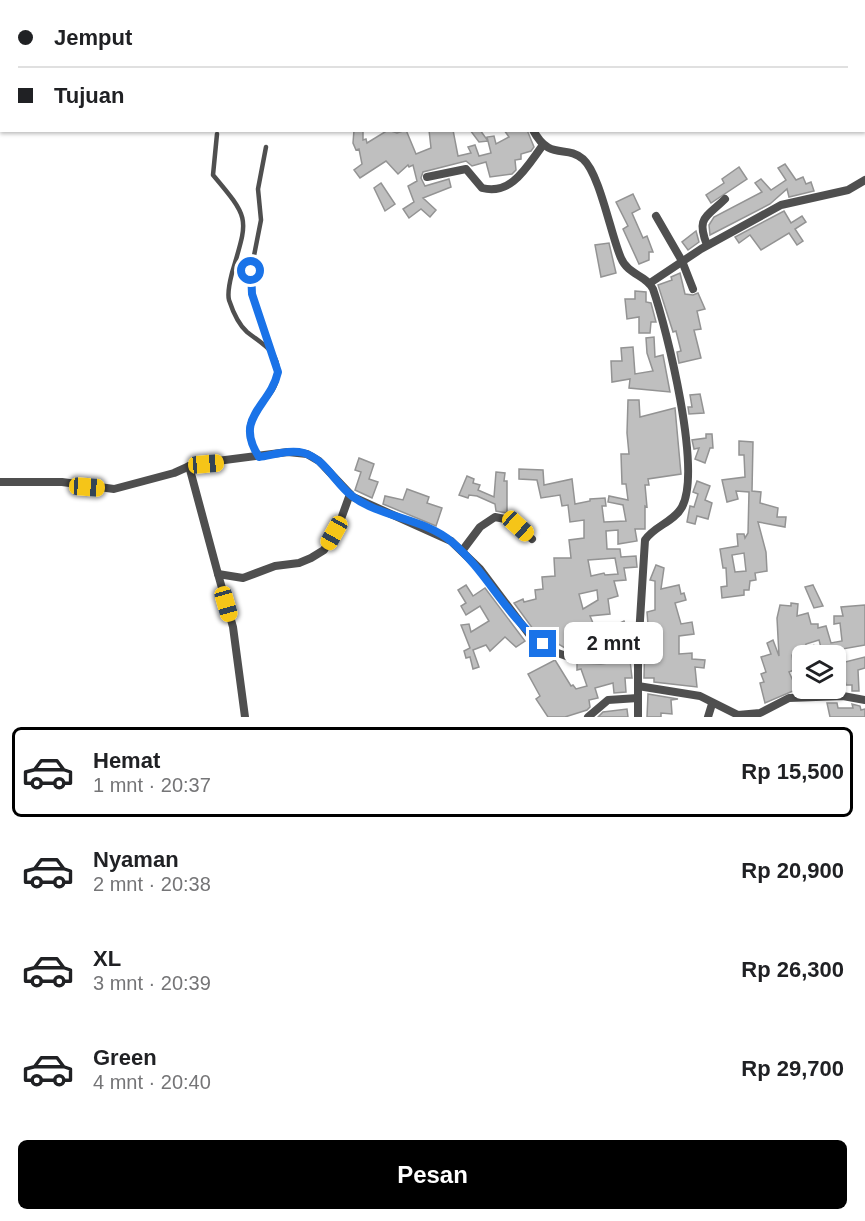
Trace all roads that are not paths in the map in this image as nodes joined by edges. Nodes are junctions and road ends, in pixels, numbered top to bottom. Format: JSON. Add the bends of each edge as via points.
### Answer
{"nodes":[{"id":1,"x":534,"y":132,"type":"edge"},
{"id":2,"x":217,"y":134,"type":"dead end"},
{"id":3,"x":543,"y":145,"type":"junction"},
{"id":4,"x":266,"y":147,"type":"dead end"},
{"id":5,"x":427,"y":177,"type":"dead end"},
{"id":6,"x":865,"y":180,"type":"edge"},
{"id":7,"x":725,"y":199,"type":"dead end"},
{"id":8,"x":656,"y":216,"type":"dead end"},
{"id":9,"x":707,"y":245,"type":"junction"},
{"id":10,"x":682,"y":261,"type":"junction"},
{"id":11,"x":650,"y":283,"type":"junction"},
{"id":12,"x":693,"y":289,"type":"dead end"},
{"id":13,"x":272,"y":351,"type":"junction"},
{"id":14,"x":259,"y":457,"type":"junction"},
{"id":15,"x":189,"y":466,"type":"junction"},
{"id":16,"x":0,"y":482,"type":"edge"},
{"id":17,"x":350,"y":494,"type":"junction"},
{"id":18,"x":532,"y":539,"type":"dead end"},
{"id":19,"x":462,"y":551,"type":"junction"},
{"id":20,"x":218,"y":574,"type":"junction"},
{"id":21,"x":638,"y":652,"type":"junction"},
{"id":22,"x":638,"y":686,"type":"junction"},
{"id":23,"x":846,"y":697,"type":"edge"},
{"id":24,"x":638,"y":698,"type":"junction"},
{"id":25,"x":792,"y":698,"type":"edge"},
{"id":26,"x":865,"y":700,"type":"edge"},
{"id":27,"x":712,"y":704,"type":"junction"},
{"id":28,"x":245,"y":717,"type":"edge"},
{"id":29,"x":588,"y":717,"type":"edge"},
{"id":30,"x":638,"y":717,"type":"edge"},
{"id":31,"x":708,"y":717,"type":"edge"}],
"edges":[{"from":1,"to":3,"type":"street"},
{"from":2,"to":13,"type":"lane","via":[[213,175],[242,209],[244,236],[228,296],[233,314],[245,331]]},
{"from":3,"to":5,"type":"street","via":[[516,180],[503,188],[482,188],[466,169]]},
{"from":3,"to":11,"type":"street","via":[[585,161],[624,266]]},
{"from":4,"to":13,"type":"lane","via":[[258,189],[261,220],[251,271],[252,294]]},
{"from":6,"to":9,"type":"street","via":[[823,197],[781,205]]},
{"from":7,"to":9,"type":"street","via":[[703,221]]},
{"from":8,"to":10,"type":"street"},
{"from":9,"to":10,"type":"street"},
{"from":10,"to":11,"type":"street"},
{"from":10,"to":12,"type":"street"},
{"from":11,"to":21,"type":"street","via":[[675,367],[683,414],[686,488],[678,513],[645,540]]},
{"from":13,"to":14,"type":"lane","via":[[278,372],[275,386],[258,406],[249,426],[251,445]]},
{"from":14,"to":15,"type":"street"},
{"from":14,"to":17,"type":"street","via":[[307,454],[319,461]]},
{"from":15,"to":16,"type":"street","via":[[114,489],[62,482]]},
{"from":15,"to":20,"type":"street"},
{"from":17,"to":19,"type":"street","via":[[440,534]]},
{"from":17,"to":20,"type":"street","via":[[324,550],[311,558],[243,578]]},
{"from":18,"to":19,"type":"street","via":[[510,520],[495,517],[480,527]]},
{"from":19,"to":21,"type":"street","via":[[529,634],[555,652],[569,657]]},
{"from":20,"to":28,"type":"street","via":[[232,627]]},
{"from":21,"to":22,"type":"street"},
{"from":22,"to":24,"type":"street"},
{"from":22,"to":27,"type":"street","via":[[700,696]]},
{"from":23,"to":26,"type":"street"},
{"from":24,"to":29,"type":"street","via":[[608,700]]},
{"from":24,"to":30,"type":"street"},
{"from":25,"to":27,"type":"street","via":[[749,715],[727,712]]},
{"from":27,"to":31,"type":"street"}]}
